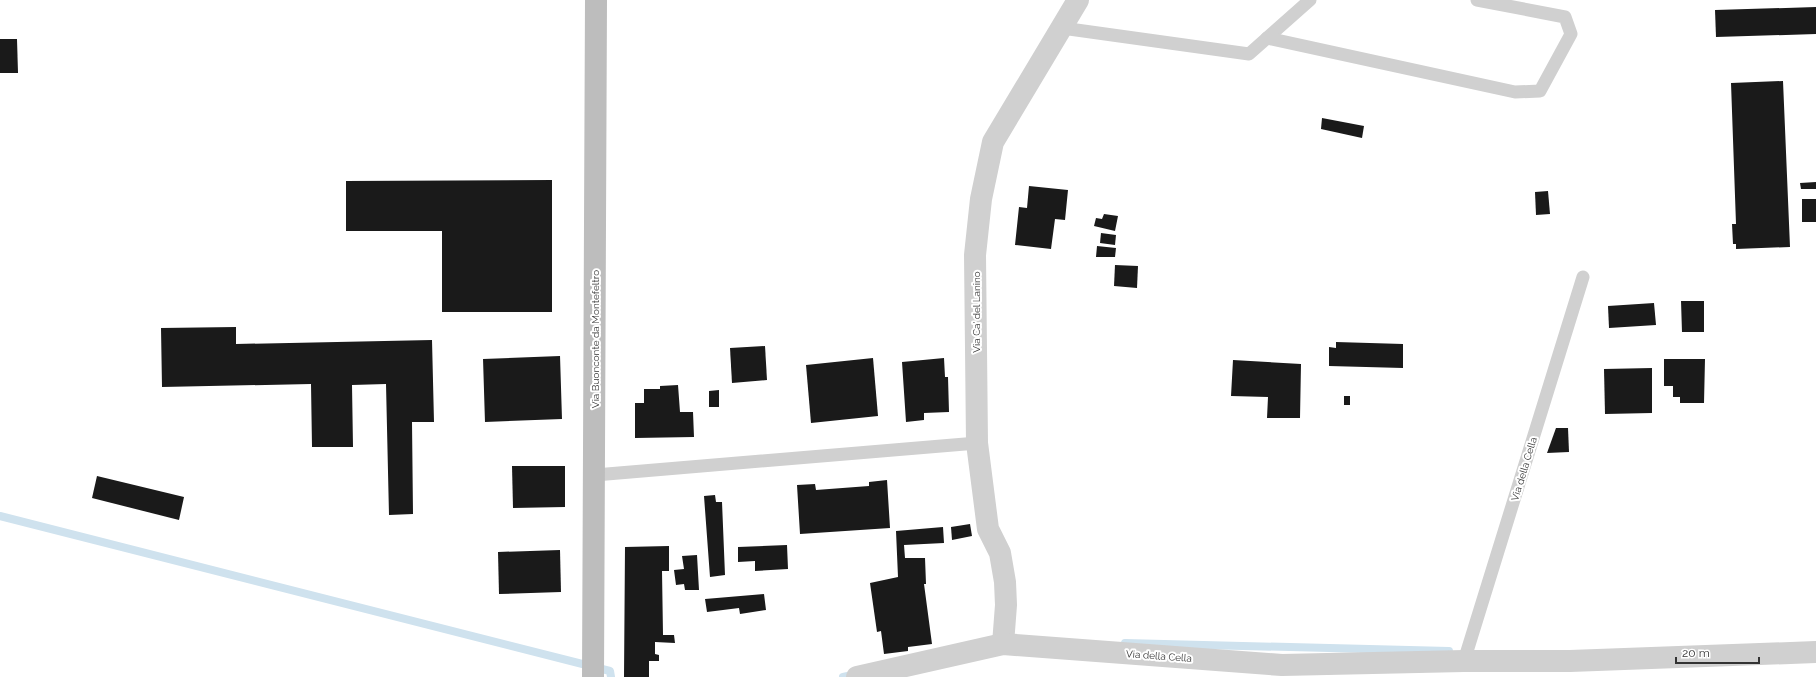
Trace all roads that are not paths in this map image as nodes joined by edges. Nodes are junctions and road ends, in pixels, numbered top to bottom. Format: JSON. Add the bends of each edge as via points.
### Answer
{"nodes":[{"id":1,"x":596,"y":0,"type":"edge"},
{"id":2,"x":1078,"y":0,"type":"edge"},
{"id":3,"x":1310,"y":0,"type":"edge"},
{"id":4,"x":1477,"y":0,"type":"edge"},
{"id":5,"x":1062,"y":28,"type":"junction"},
{"id":6,"x":1268,"y":38,"type":"junction"},
{"id":7,"x":1583,"y":277,"type":"dead end"},
{"id":8,"x":977,"y":443,"type":"junction"},
{"id":9,"x":595,"y":475,"type":"junction"},
{"id":10,"x":1003,"y":644,"type":"junction"},
{"id":11,"x":1816,"y":652,"type":"edge"},
{"id":12,"x":1464,"y":661,"type":"junction"},
{"id":13,"x":593,"y":677,"type":"edge"},
{"id":14,"x":857,"y":677,"type":"edge"}],
"edges":[{"from":1,"to":9,"type":"street","name":"Via Buonconte da Montefeltro"},
{"from":2,"to":5,"type":"street","name":"Via Ca' del Lanino"},
{"from":3,"to":6,"type":"lane"},
{"from":4,"to":6,"type":"lane","via":[[1565,17],[1570,34],[1540,92],[1515,92]]},
{"from":5,"to":6,"type":"lane","via":[[1249,54]]},
{"from":5,"to":8,"type":"street","name":"Via Ca' del Lanino","via":[[993,142],[981,199],[975,255]]},
{"from":7,"to":12,"type":"lane","name":"Via della Cella"},
{"from":8,"to":9,"type":"lane"},
{"from":8,"to":10,"type":"street","name":"Via Ca' del Lanino","via":[[988,529],[1000,553],[1005,582]]},
{"from":9,"to":13,"type":"street","name":"Via Buonconte da Montefeltro"},
{"from":10,"to":12,"type":"street","name":"Via della Cella","via":[[1282,665]]},
{"from":10,"to":14,"type":"street","name":"Via della Cella"},
{"from":11,"to":12,"type":"street","name":"Via della Cella","via":[[1578,661]]}]}
